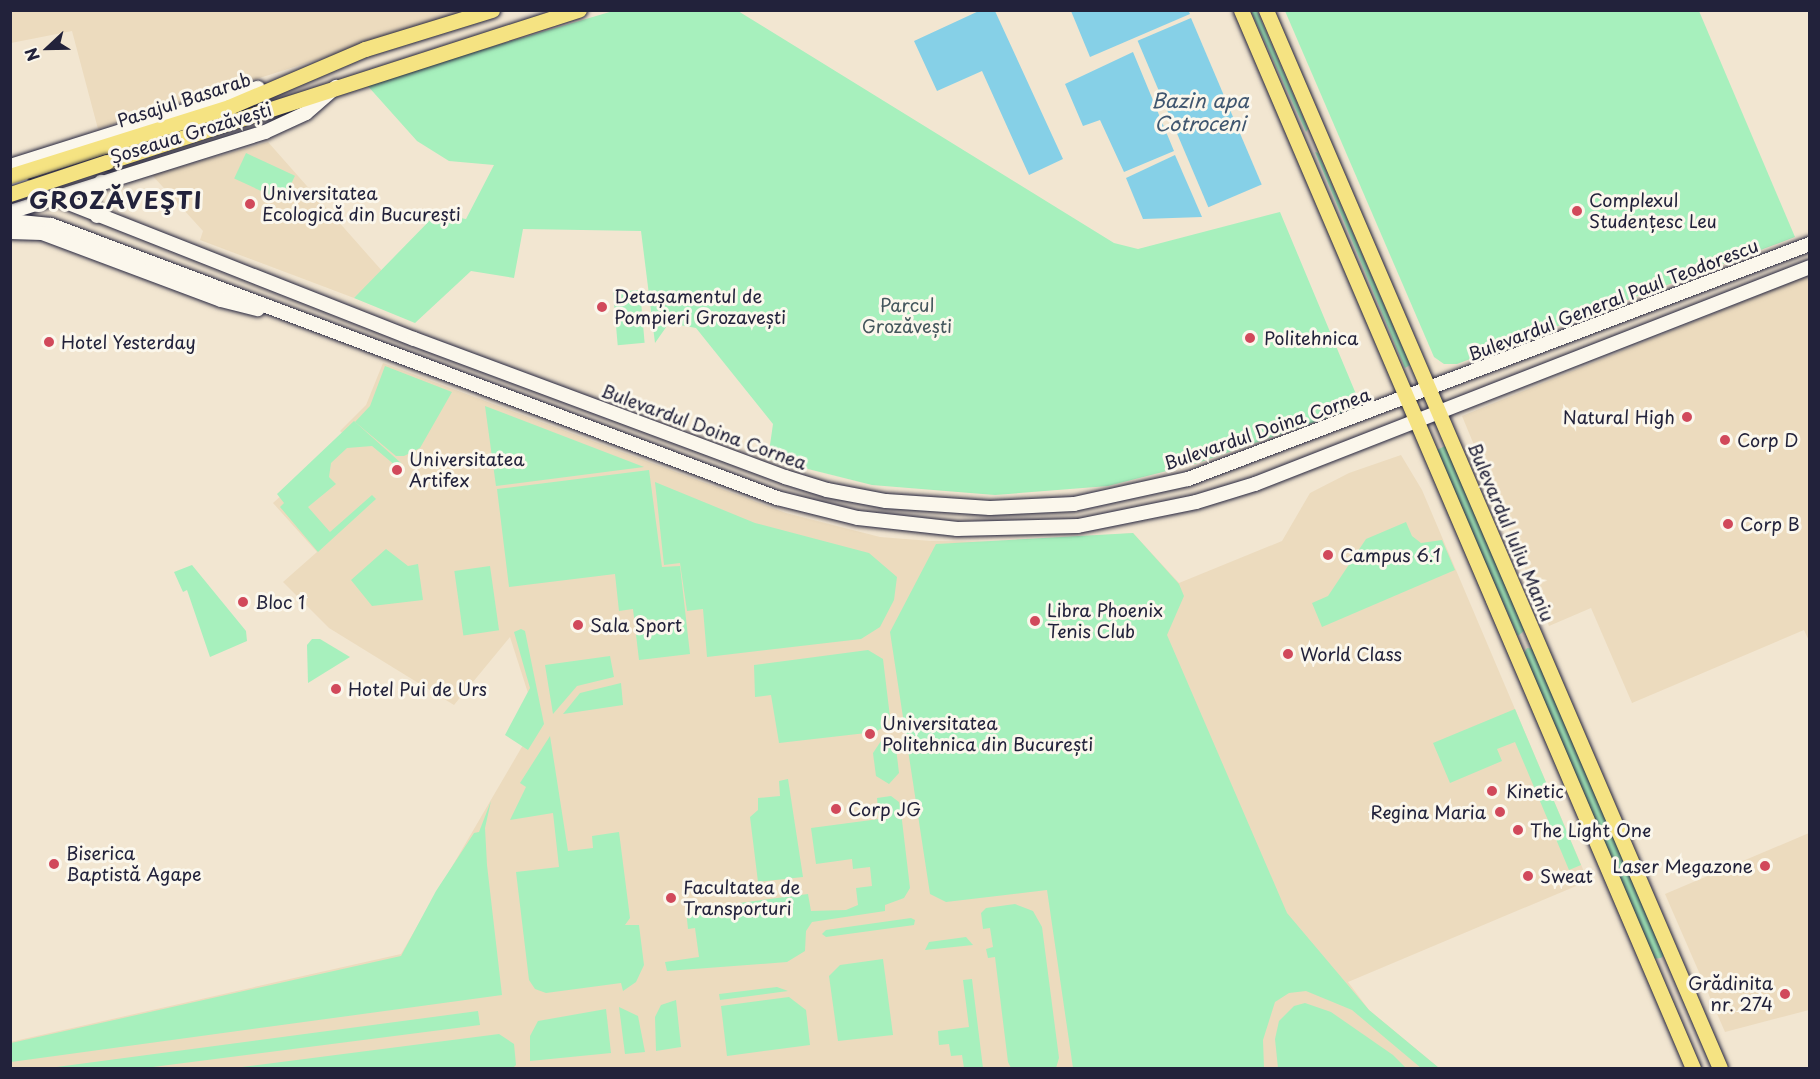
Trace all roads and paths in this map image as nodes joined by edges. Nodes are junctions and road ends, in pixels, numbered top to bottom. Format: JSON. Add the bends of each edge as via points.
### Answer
{"nodes":[{"id":1,"x":492,"y":10,"type":"edge"},
{"id":2,"x":579,"y":10,"type":"edge"},
{"id":3,"x":1241,"y":10,"type":"edge"},
{"id":4,"x":1266,"y":10,"type":"edge"},
{"id":5,"x":364,"y":49,"type":"junction"},
{"id":6,"x":337,"y":86,"type":"junction"},
{"id":7,"x":10,"y":166,"type":"edge"},
{"id":8,"x":10,"y":178,"type":"edge"},
{"id":9,"x":101,"y":181,"type":"junction"},
{"id":10,"x":10,"y":194,"type":"edge"},
{"id":11,"x":53,"y":198,"type":"junction"},
{"id":12,"x":10,"y":212,"type":"edge"},
{"id":13,"x":97,"y":216,"type":"junction"},
{"id":14,"x":10,"y":221,"type":"edge"},
{"id":15,"x":10,"y":232,"type":"edge"},
{"id":16,"x":1809,"y":244,"type":"edge"},
{"id":17,"x":1809,"y":267,"type":"edge"},
{"id":18,"x":298,"y":316,"type":"junction"},
{"id":19,"x":1429,"y":390,"type":"junction"},
{"id":20,"x":1407,"y":399,"type":"junction"},
{"id":21,"x":1439,"y":413,"type":"junction"},
{"id":22,"x":1417,"y":422,"type":"junction"},
{"id":23,"x":1717,"y":1061,"type":"edge"},
{"id":24,"x":1692,"y":1066,"type":"edge"}],
"edges":[{"from":1,"to":5,"type":"main road","name":"Șoseaua Grozăvești"},
{"from":2,"to":6,"type":"main road","name":"Șoseaua Grozăvești"},
{"from":3,"to":20,"type":"main road"},
{"from":4,"to":19,"type":"main road","name":"Bulevardul Iuliu Maniu"},
{"from":5,"to":7,"type":"main road","name":"Șoseaua Grozăvești","via":[[251,90]]},
{"from":5,"to":8,"type":"main road","name":"Pasajul Basarab","via":[[229,107]]},
{"from":6,"to":9,"type":"main road","name":"Șoseaua Grozăvești","via":[[306,113],[265,132]]},
{"from":6,"to":10,"type":"main road","name":"Pasajul Basarab","bridge":true},
{"from":8,"to":11,"type":"main road","name":"Bulevardul Doina Cornea"},
{"from":9,"to":11,"type":"main road","name":"Șoseaua Grozăvești"},
{"from":9,"to":13,"type":"main road","via":[[90,196]]},
{"from":11,"to":12,"type":"main road","name":"Șoseaua Grozăvești"},
{"from":11,"to":13,"type":"main road","name":"Bulevardul Doina Cornea"},
{"from":13,"to":20,"type":"main road","name":"Bulevardul Doina Cornea","via":[[785,477],[886,501],[990,508],[1074,504],[1121,495],[1188,479]]},
{"from":14,"to":18,"type":"main road","via":[[51,225]]},
{"from":15,"to":18,"type":"main road","via":[[42,233],[221,300]]},
{"from":16,"to":19,"type":"main road","name":"Bulevardul General Paul Teodorescu"},
{"from":17,"to":21,"type":"main road"},
{"from":18,"to":22,"type":"main road","via":[[777,498],[858,518],[932,527],[1032,528],[1136,515],[1255,484]]},
{"from":19,"to":20,"type":"main road","name":"Bulevardul Doina Cornea"},
{"from":19,"to":21,"type":"main road","name":"Bulevardul Iuliu Maniu"},
{"from":20,"to":22,"type":"main road"},
{"from":21,"to":22,"type":"main road"},
{"from":21,"to":23,"type":"main road","name":"Bulevardul Iuliu Maniu"},
{"from":22,"to":24,"type":"main road"},
{"from":23,"to":24,"type":"main road"}]}
